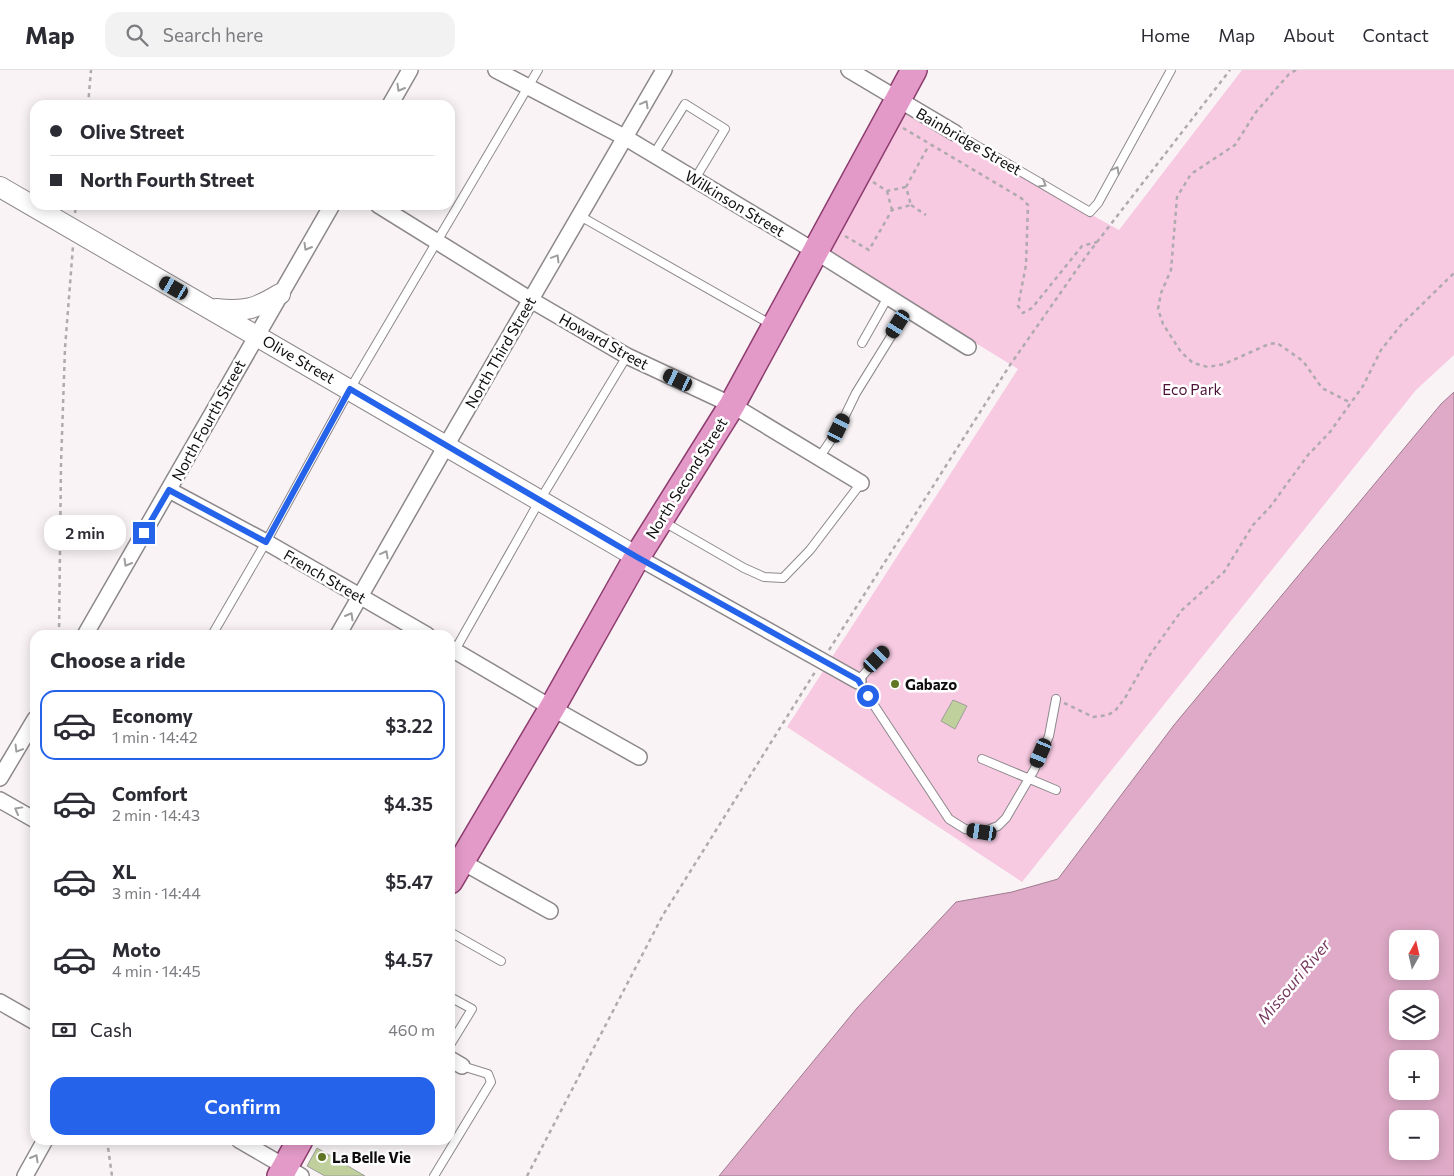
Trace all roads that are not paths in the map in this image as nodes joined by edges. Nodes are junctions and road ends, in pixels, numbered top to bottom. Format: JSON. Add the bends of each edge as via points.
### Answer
{"nodes":[{"id":1,"x":410,"y":70,"type":"edge"},
{"id":2,"x":496,"y":70,"type":"edge"},
{"id":3,"x":538,"y":70,"type":"edge"},
{"id":4,"x":664,"y":70,"type":"edge"},
{"id":5,"x":849,"y":70,"type":"edge"},
{"id":6,"x":914,"y":70,"type":"edge"},
{"id":7,"x":1172,"y":70,"type":"edge"},
{"id":8,"x":528,"y":87,"type":"junction"},
{"id":9,"x":393,"y":100,"type":"edge"},
{"id":10,"x":898,"y":100,"type":"junction"},
{"id":11,"x":955,"y":133,"type":"joint"},
{"id":12,"x":626,"y":138,"type":"junction"},
{"id":13,"x":654,"y":154,"type":"junction"},
{"id":14,"x":695,"y":179,"type":"junction"},
{"id":15,"x":0,"y":187,"type":"edge"},
{"id":16,"x":30,"y":204,"type":"edge"},
{"id":17,"x":40,"y":210,"type":"edge"},
{"id":18,"x":329,"y":210,"type":"edge"},
{"id":19,"x":386,"y":210,"type":"edge"},
{"id":20,"x":580,"y":216,"type":"junction"},
{"id":21,"x":438,"y":242,"type":"junction"},
{"id":22,"x":814,"y":251,"type":"junction"},
{"id":23,"x":280,"y":294,"type":"junction"},
{"id":24,"x":888,"y":297,"type":"junction"},
{"id":25,"x":531,"y":300,"type":"junction"},
{"id":26,"x":208,"y":308,"type":"junction"},
{"id":27,"x":908,"y":309,"type":"junction"},
{"id":28,"x":774,"y":326,"type":"junction"},
{"id":29,"x":256,"y":334,"type":"junction"},
{"id":30,"x":862,"y":343,"type":"dead end"},
{"id":31,"x":968,"y":347,"type":"dead end"},
{"id":32,"x":627,"y":356,"type":"junction"},
{"id":33,"x":350,"y":389,"type":"junction"},
{"id":34,"x":732,"y":405,"type":"junction"},
{"id":35,"x":447,"y":444,"type":"junction"},
{"id":36,"x":819,"y":458,"type":"junction"},
{"id":37,"x":861,"y":483,"type":"joint"},
{"id":38,"x":169,"y":490,"type":"junction"},
{"id":39,"x":540,"y":500,"type":"junction"},
{"id":40,"x":660,"y":520,"type":"junction"},
{"id":41,"x":266,"y":542,"type":"junction"},
{"id":42,"x":637,"y":557,"type":"junction"},
{"id":43,"x":361,"y":596,"type":"junction"},
{"id":44,"x":88,"y":630,"type":"edge"},
{"id":45,"x":215,"y":630,"type":"edge"},
{"id":46,"x":341,"y":630,"type":"edge"},
{"id":47,"x":419,"y":630,"type":"edge"},
{"id":48,"x":455,"y":646,"type":"edge"},
{"id":49,"x":884,"y":651,"type":"dead end"},
{"id":50,"x":455,"y":655,"type":"edge"},
{"id":51,"x":858,"y":680,"type":"junction"},
{"id":52,"x":1056,"y":699,"type":"road end"},
{"id":53,"x":552,"y":708,"type":"junction"},
{"id":54,"x":30,"y":728,"type":"edge"},
{"id":55,"x":639,"y":757,"type":"dead end"},
{"id":56,"x":982,"y":760,"type":"dead end"},
{"id":57,"x":0,"y":778,"type":"edge"},
{"id":58,"x":1029,"y":778,"type":"junction"},
{"id":59,"x":1056,"y":790,"type":"dead end"},
{"id":60,"x":0,"y":800,"type":"edge"},
{"id":61,"x":30,"y":817,"type":"edge"},
{"id":62,"x":455,"y":864,"type":"edge"},
{"id":63,"x":455,"y":866,"type":"edge"},
{"id":64,"x":550,"y":911,"type":"dead end"},
{"id":65,"x":455,"y":935,"type":"edge"},
{"id":66,"x":501,"y":961,"type":"dead end"},
{"id":67,"x":455,"y":1000,"type":"edge"},
{"id":68,"x":0,"y":1002,"type":"edge"},
{"id":69,"x":30,"y":1019,"type":"edge"},
{"id":70,"x":455,"y":1037,"type":"edge"},
{"id":71,"x":456,"y":1062,"type":"edge"},
{"id":72,"x":455,"y":1141,"type":"edge"},
{"id":73,"x":42,"y":1145,"type":"edge"},
{"id":74,"x":247,"y":1145,"type":"edge"},
{"id":75,"x":298,"y":1145,"type":"edge"},
{"id":76,"x":453,"y":1145,"type":"edge"},
{"id":77,"x":289,"y":1173,"type":"edge"},
{"id":78,"x":25,"y":1176,"type":"edge"},
{"id":79,"x":434,"y":1176,"type":"edge"}],
"edges":[{"from":1,"to":9,"type":"street","one_way":true},
{"from":2,"to":8,"type":"street","name":"Wilkinson Street"},
{"from":3,"to":8,"type":"lane"},
{"from":12,"to":4,"type":"street","name":"North Third Street","one_way":true},
{"from":5,"to":10,"type":"street","name":"Bainbridge Street"},
{"from":6,"to":10,"type":"main road","name":"North Second Street"},
{"from":11,"to":7,"type":"lane","name":"Bainbridge Street","one_way":true,"via":[[1090,212]]},
{"from":8,"to":12,"type":"street","name":"Wilkinson Street"},
{"from":8,"to":21,"type":"lane"},
{"from":10,"to":11,"type":"street","name":"Bainbridge Street"},
{"from":10,"to":22,"type":"main road","name":"North Second Street"},
{"from":12,"to":13,"type":"street","name":"Wilkinson Street"},
{"from":12,"to":20,"type":"street","name":"North Third Street"},
{"from":13,"to":14,"type":"street","name":"Wilkinson Street"},
{"from":13,"to":14,"type":"lane","via":[[685,104],[725,129]]},
{"from":14,"to":22,"type":"street","name":"Wilkinson Street"},
{"from":15,"to":16,"type":"street","name":"Olive Street"},
{"from":17,"to":26,"type":"street","name":"Olive Street"},
{"from":18,"to":23,"type":"street","name":"North Fourth Street","one_way":true},
{"from":19,"to":21,"type":"street","name":"Howard Street"},
{"from":25,"to":20,"type":"street","name":"North Third Street","one_way":true},
{"from":20,"to":28,"type":"lane"},
{"from":21,"to":25,"type":"street","name":"Howard Street"},
{"from":21,"to":33,"type":"lane"},
{"from":22,"to":24,"type":"street","name":"Wilkinson Street"},
{"from":22,"to":28,"type":"main road","name":"North Second Street"},
{"from":23,"to":26,"type":"street","via":[[249,310]]},
{"from":23,"to":29,"type":"street","name":"North Fourth Street"},
{"from":24,"to":27,"type":"street","name":"Wilkinson Street"},
{"from":24,"to":30,"type":"lane"},
{"from":25,"to":32,"type":"street","name":"Howard Street"},
{"from":25,"to":35,"type":"street","name":"North Third Street"},
{"from":26,"to":29,"type":"street","name":"Olive Street"},
{"from":27,"to":31,"type":"street","name":"Wilkinson Street"},
{"from":27,"to":36,"type":"lane"},
{"from":28,"to":34,"type":"main road","name":"North Second Street"},
{"from":29,"to":33,"type":"street","name":"Olive Street"},
{"from":29,"to":38,"type":"street","name":"North Fourth Street"},
{"from":32,"to":34,"type":"street","name":"Howard Street"},
{"from":32,"to":39,"type":"lane"},
{"from":33,"to":35,"type":"street","name":"Olive Street"},
{"from":33,"to":41,"type":"lane"},
{"from":34,"to":36,"type":"street","name":"Howard Street"},
{"from":34,"to":40,"type":"main road","name":"North Second Street"},
{"from":35,"to":39,"type":"street","name":"Olive Street"},
{"from":43,"to":35,"type":"street","name":"North Third Street","one_way":true},
{"from":36,"to":37,"type":"street","name":"Howard Street"},
{"from":37,"to":40,"type":"lane","via":[[810,550],[783,578],[764,578]]},
{"from":38,"to":41,"type":"street","name":"French Street"},
{"from":38,"to":44,"type":"street","name":"North Fourth Street","one_way":true},
{"from":39,"to":42,"type":"street","name":"Olive Street"},
{"from":39,"to":48,"type":"lane"},
{"from":40,"to":42,"type":"main road","name":"North Second Street"},
{"from":41,"to":43,"type":"street","name":"French Street"},
{"from":41,"to":45,"type":"lane"},
{"from":42,"to":51,"type":"street","name":"Olive Street"},
{"from":42,"to":53,"type":"main road","name":"North Second Street"},
{"from":46,"to":43,"type":"street","name":"North Third Street","one_way":true},
{"from":43,"to":47,"type":"street","name":"French Street"},
{"from":49,"to":51,"type":"lane"},
{"from":50,"to":53,"type":"street"},
{"from":51,"to":58,"type":"lane","via":[[949,818],[966,830],[982,832],[998,826]]},
{"from":52,"to":58,"type":"lane","via":[[1049,736]]},
{"from":53,"to":55,"type":"street"},
{"from":53,"to":62,"type":"main road","name":"North Second Street"},
{"from":54,"to":57,"type":"street","one_way":true},
{"from":56,"to":58,"type":"lane"},
{"from":58,"to":59,"type":"lane"},
{"from":61,"to":60,"type":"street","one_way":true},
{"from":63,"to":64,"type":"street"},
{"from":65,"to":66,"type":"lane"},
{"from":67,"to":70,"type":"lane","via":[[472,1009]]},
{"from":68,"to":69,"type":"street"},
{"from":71,"to":72,"type":"lane","via":[[488,1074],[491,1082]]},
{"from":78,"to":73,"type":"street","one_way":true},
{"from":74,"to":77,"type":"street"},
{"from":75,"to":77,"type":"main road"},
{"from":76,"to":79,"type":"lane"}]}
